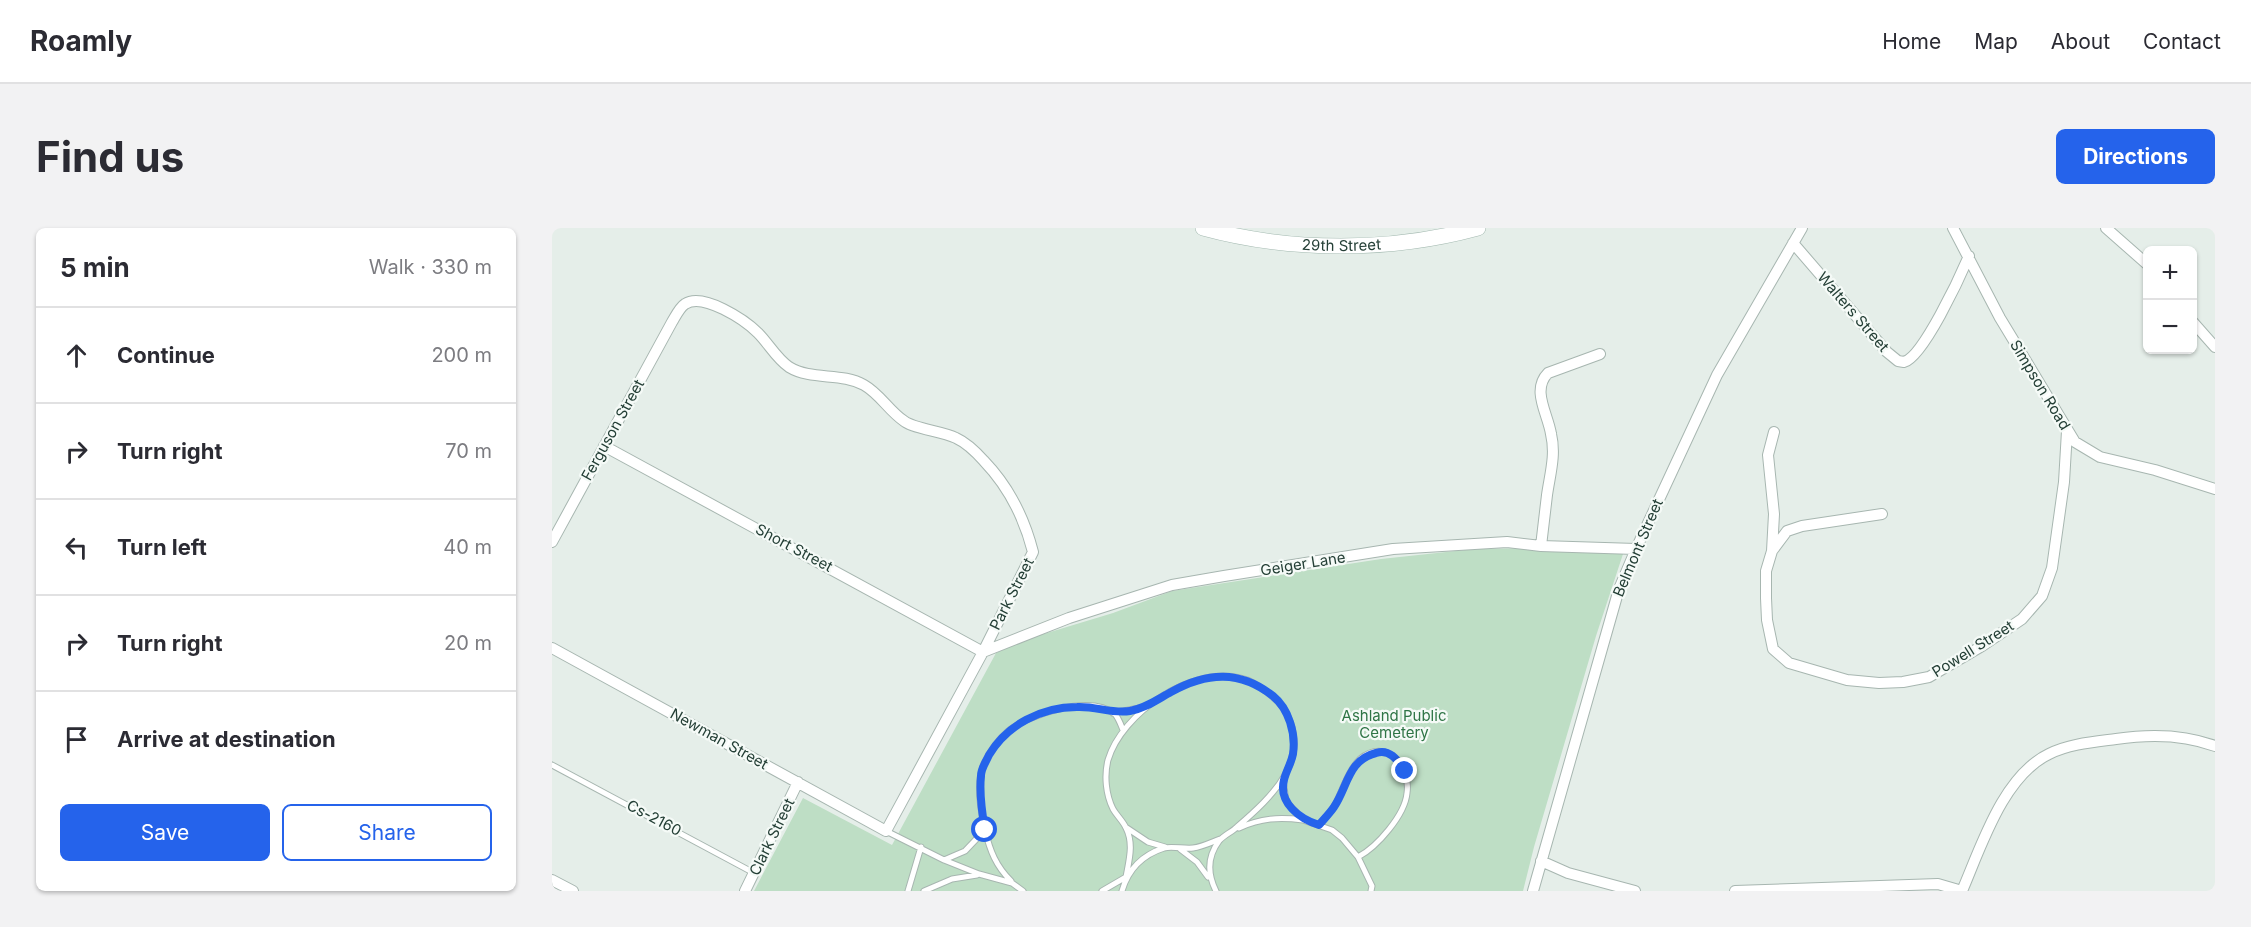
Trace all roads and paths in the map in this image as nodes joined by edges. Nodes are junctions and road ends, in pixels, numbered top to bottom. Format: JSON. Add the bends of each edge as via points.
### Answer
{"nodes":[{"id":1,"x":1203,"y":228,"type":"edge"},
{"id":2,"x":1478,"y":228,"type":"edge"},
{"id":3,"x":1802,"y":228,"type":"edge"},
{"id":4,"x":1953,"y":228,"type":"edge"},
{"id":5,"x":2106,"y":228,"type":"edge"},
{"id":6,"x":1793,"y":243,"type":"junction"},
{"id":7,"x":1969,"y":256,"type":"junction"},
{"id":8,"x":2143,"y":261,"type":"edge"},
{"id":9,"x":675,"y":318,"type":"joint"},
{"id":10,"x":2197,"y":326,"type":"edge"},
{"id":11,"x":2215,"y":347,"type":"edge"},
{"id":12,"x":1600,"y":354,"type":"dead end"},
{"id":13,"x":2067,"y":430,"type":"junction"},
{"id":14,"x":1774,"y":432,"type":"dead end"},
{"id":15,"x":604,"y":446,"type":"junction"},
{"id":16,"x":2215,"y":489,"type":"edge"},
{"id":17,"x":1882,"y":514,"type":"dead end"},
{"id":18,"x":552,"y":542,"type":"edge"},
{"id":19,"x":1541,"y":546,"type":"junction"},
{"id":20,"x":1636,"y":549,"type":"junction"},
{"id":21,"x":1772,"y":551,"type":"junction"},
{"id":22,"x":552,"y":648,"type":"edge"},
{"id":23,"x":982,"y":652,"type":"junction"},
{"id":24,"x":1146,"y":706,"type":"junction"},
{"id":25,"x":1113,"y":713,"type":"junction"},
{"id":26,"x":1123,"y":730,"type":"junction"},
{"id":27,"x":2215,"y":746,"type":"edge"},
{"id":28,"x":552,"y":765,"type":"edge"},
{"id":29,"x":1283,"y":780,"type":"junction"},
{"id":30,"x":798,"y":782,"type":"junction"},
{"id":31,"x":1303,"y":820,"type":"junction"},
{"id":32,"x":1319,"y":825,"type":"junction"},
{"id":33,"x":1127,"y":828,"type":"junction"},
{"id":34,"x":985,"y":830,"type":"junction"},
{"id":35,"x":1235,"y":830,"type":"junction"},
{"id":36,"x":886,"y":831,"type":"junction"},
{"id":37,"x":1221,"y":838,"type":"junction"},
{"id":38,"x":921,"y":847,"type":"junction"},
{"id":39,"x":1165,"y":847,"type":"junction"},
{"id":40,"x":1180,"y":849,"type":"junction"},
{"id":41,"x":1358,"y":857,"type":"junction"},
{"id":42,"x":944,"y":860,"type":"junction"},
{"id":43,"x":1541,"y":861,"type":"junction"},
{"id":44,"x":755,"y":873,"type":"junction"},
{"id":45,"x":979,"y":874,"type":"junction"},
{"id":46,"x":1126,"y":877,"type":"junction"},
{"id":47,"x":552,"y":880,"type":"edge"},
{"id":48,"x":1210,"y":880,"type":"junction"},
{"id":49,"x":1012,"y":883,"type":"junction"},
{"id":50,"x":1896,"y":888,"type":"edge"},
{"id":51,"x":1373,"y":889,"type":"edge"},
{"id":52,"x":573,"y":891,"type":"edge"},
{"id":53,"x":745,"y":891,"type":"edge"},
{"id":54,"x":908,"y":891,"type":"edge"},
{"id":55,"x":924,"y":891,"type":"edge"},
{"id":56,"x":1023,"y":891,"type":"edge"},
{"id":57,"x":1102,"y":891,"type":"edge"},
{"id":58,"x":1122,"y":891,"type":"edge"},
{"id":59,"x":1216,"y":891,"type":"edge"},
{"id":60,"x":1533,"y":891,"type":"edge"},
{"id":61,"x":1635,"y":891,"type":"edge"},
{"id":62,"x":1735,"y":891,"type":"edge"},
{"id":63,"x":1962,"y":891,"type":"edge"}],
"edges":[{"from":1,"to":2,"type":"street","name":"29th Street","via":[[1259,240],[1342,246],[1405,242]]},
{"from":3,"to":6,"type":"street","name":"Belmont Street"},
{"from":4,"to":7,"type":"street","name":"Simpson Road"},
{"from":5,"to":8,"type":"street"},
{"from":6,"to":7,"type":"street","name":"Walters Street","via":[[1887,352],[1904,362],[1914,356],[1950,297]]},
{"from":6,"to":20,"type":"street","name":"Belmont Street","via":[[1717,375]]},
{"from":7,"to":13,"type":"street","name":"Simpson Road","via":[[2000,318]]},
{"from":9,"to":15,"type":"street","name":"Ferguson Street"},
{"from":9,"to":23,"type":"street","name":"Park Street","via":[[685,304],[696,301],[721,308],[758,333],[790,367],[812,376],[845,378],[864,384],[905,422],[959,439],[1001,478],[1026,528],[1033,552]]},
{"from":10,"to":11,"type":"street"},
{"from":12,"to":19,"type":"street","via":[[1548,373],[1540,386],[1554,459]]},
{"from":13,"to":16,"type":"street","name":"Simpson Road","via":[[2075,442],[2100,457]]},
{"from":13,"to":21,"type":"street","name":"Powell Street","via":[[2052,568],[2042,596],[2022,619],[1929,676],[1879,683],[1847,680],[1789,663],[1773,649],[1767,620],[1766,571]]},
{"from":14,"to":21,"type":"street","name":"Powell Street","via":[[1768,455],[1774,514]]},
{"from":15,"to":18,"type":"street","name":"Ferguson Street"},
{"from":15,"to":23,"type":"street","name":"Short Street"},
{"from":17,"to":21,"type":"street","via":[[1795,528],[1787,531]]},
{"from":19,"to":20,"type":"street","name":"Geiger Lane"},
{"from":19,"to":23,"type":"street","name":"Geiger Lane","via":[[1508,542],[1393,549],[1173,585],[1069,618]]},
{"from":20,"to":43,"type":"street","name":"Belmont Street","via":[[1611,614]]},
{"from":22,"to":30,"type":"street","name":"Newman Street"},
{"from":23,"to":36,"type":"street","name":"Park Street"},
{"from":24,"to":25,"type":"lane"},
{"from":24,"to":26,"type":"lane"},
{"from":24,"to":29,"type":"lane","via":[[1200,680],[1227,676],[1253,682],[1275,698],[1289,719],[1293,754]]},
{"from":25,"to":26,"type":"lane"},
{"from":25,"to":34,"type":"lane","via":[[1076,706],[1054,710],[1004,734],[981,775]]},
{"from":26,"to":33,"type":"lane","via":[[1108,762],[1106,786],[1113,809]]},
{"from":27,"to":63,"type":"street","via":[[2178,736],[2136,736],[2073,745],[2049,754],[2016,781],[1990,827]]},
{"from":28,"to":44,"type":"lane","name":"Cs-2160"},
{"from":29,"to":31,"type":"lane","via":[[1286,801]]},
{"from":29,"to":35,"type":"lane"},
{"from":30,"to":36,"type":"street","name":"Newman Street"},
{"from":30,"to":44,"type":"street","name":"Clark Street"},
{"from":31,"to":32,"type":"lane"},
{"from":31,"to":35,"type":"lane","via":[[1279,817]]},
{"from":32,"to":41,"type":"lane","via":[[1342,838]]},
{"from":32,"to":41,"type":"lane","via":[[1335,806],[1358,762],[1380,751],[1395,757],[1405,771],[1406,801],[1383,836]]},
{"from":33,"to":39,"type":"lane","via":[[1148,842]]},
{"from":33,"to":46,"type":"lane","via":[[1131,850]]},
{"from":34,"to":42,"type":"lane","via":[[965,851]]},
{"from":34,"to":49,"type":"lane","via":[[998,868]]},
{"from":35,"to":37,"type":"lane"},
{"from":36,"to":38,"type":"lane"},
{"from":37,"to":40,"type":"lane"},
{"from":37,"to":48,"type":"lane","via":[[1211,855]]},
{"from":38,"to":42,"type":"lane"},
{"from":38,"to":54,"type":"lane"},
{"from":39,"to":40,"type":"lane"},
{"from":39,"to":46,"type":"lane","via":[[1142,859]]},
{"from":40,"to":48,"type":"lane","via":[[1197,862]]},
{"from":41,"to":51,"type":"lane"},
{"from":42,"to":45,"type":"lane"},
{"from":43,"to":60,"type":"street","name":"Belmont Street"},
{"from":43,"to":61,"type":"street","via":[[1568,873]]},
{"from":44,"to":53,"type":"street","name":"Clark Street"},
{"from":45,"to":49,"type":"lane"},
{"from":45,"to":55,"type":"lane","via":[[952,879]]},
{"from":46,"to":57,"type":"lane"},
{"from":46,"to":58,"type":"lane"},
{"from":47,"to":52,"type":"street"},
{"from":48,"to":59,"type":"lane"},
{"from":49,"to":56,"type":"lane"},
{"from":50,"to":62,"type":"street"},
{"from":50,"to":63,"type":"street","via":[[1938,884]]}]}
